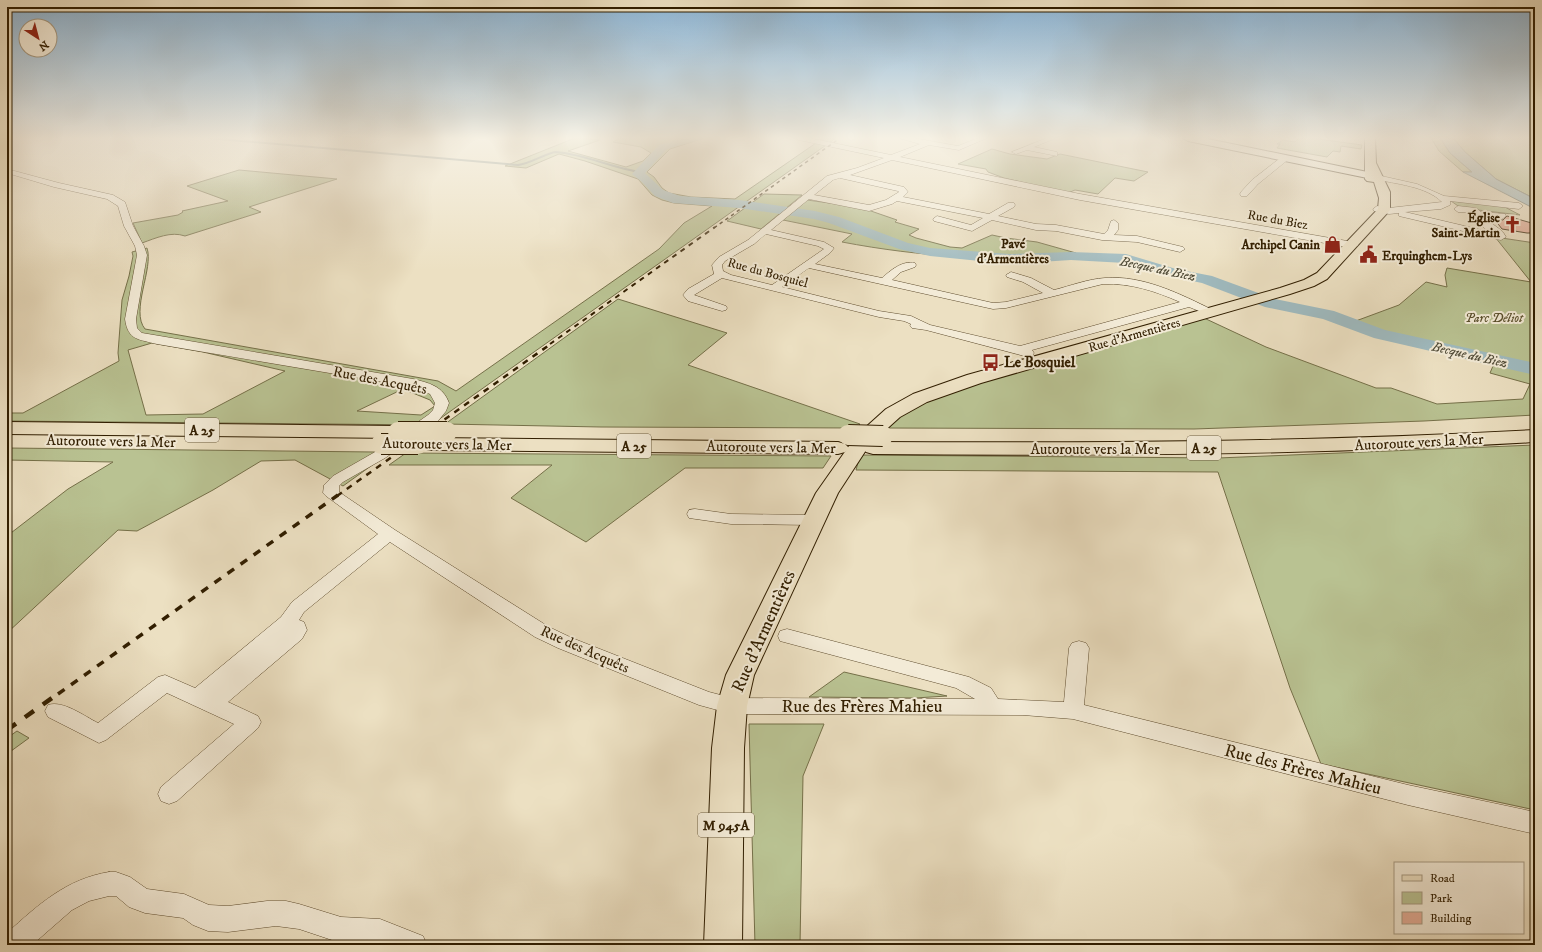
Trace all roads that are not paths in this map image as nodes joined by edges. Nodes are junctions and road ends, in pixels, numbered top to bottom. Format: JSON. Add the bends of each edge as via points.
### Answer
{"nodes":[{"id":1,"x":48,"y":182,"type":"edge"},
{"id":2,"x":824,"y":182,"type":"edge"},
{"id":3,"x":870,"y":182,"type":"edge"},
{"id":4,"x":1012,"y":182,"type":"edge"},
{"id":5,"x":1255,"y":182,"type":"edge"},
{"id":6,"x":1378,"y":182,"type":"edge"},
{"id":7,"x":1405,"y":182,"type":"edge"},
{"id":8,"x":1244,"y":194,"type":"dead end"},
{"id":9,"x":806,"y":196,"type":"junction"},
{"id":10,"x":896,"y":198,"type":"junction"},
{"id":11,"x":1441,"y":202,"type":"junction"},
{"id":12,"x":1011,"y":205,"type":"dead end"},
{"id":13,"x":1520,"y":206,"type":"dead end"},
{"id":14,"x":1383,"y":210,"type":"junction"},
{"id":15,"x":1478,"y":214,"type":"junction"},
{"id":16,"x":1502,"y":216,"type":"dead end"},
{"id":17,"x":991,"y":217,"type":"junction"},
{"id":18,"x":937,"y":219,"type":"dead end"},
{"id":19,"x":1114,"y":223,"type":"dead end"},
{"id":20,"x":764,"y":231,"type":"junction"},
{"id":21,"x":1107,"y":237,"type":"junction"},
{"id":22,"x":1349,"y":244,"type":"junction"},
{"id":23,"x":1180,"y":249,"type":"dead end"},
{"id":24,"x":808,"y":265,"type":"junction"},
{"id":25,"x":911,"y":265,"type":"dead end"},
{"id":26,"x":720,"y":275,"type":"junction"},
{"id":27,"x":1011,"y":275,"type":"dead end"},
{"id":28,"x":884,"y":282,"type":"junction"},
{"id":29,"x":773,"y":289,"type":"junction"},
{"id":30,"x":1052,"y":294,"type":"junction"},
{"id":31,"x":722,"y":308,"type":"dead end"},
{"id":32,"x":1201,"y":309,"type":"junction"},
{"id":33,"x":1030,"y":356,"type":"junction"},
{"id":34,"x":1535,"y":423,"type":"edge"},
{"id":35,"x":7,"y":428,"type":"edge"},
{"id":36,"x":1535,"y":436,"type":"edge"},
{"id":37,"x":7,"y":440,"type":"edge"},
{"id":38,"x":843,"y":442,"type":"junction"},
{"id":39,"x":878,"y":442,"type":"junction"},
{"id":40,"x":695,"y":514,"type":"dead end"},
{"id":41,"x":814,"y":520,"type":"junction"},
{"id":42,"x":389,"y":534,"type":"junction"},
{"id":43,"x":787,"y":636,"type":"dead end"},
{"id":44,"x":1079,"y":648,"type":"dead end"},
{"id":45,"x":204,"y":700,"type":"junction"},
{"id":46,"x":732,"y":706,"type":"junction"},
{"id":47,"x":993,"y":707,"type":"junction"},
{"id":48,"x":55,"y":711,"type":"dead end"},
{"id":49,"x":1073,"y":711,"type":"junction"},
{"id":50,"x":169,"y":794,"type":"dead end"},
{"id":51,"x":1535,"y":823,"type":"edge"},
{"id":52,"x":13,"y":945,"type":"edge"},
{"id":53,"x":414,"y":945,"type":"edge"},
{"id":54,"x":723,"y":945,"type":"edge"}],
"edges":[{"from":1,"to":42,"type":"street","name":"Rue des Acquêts","via":[[110,197],[122,204],[127,224],[140,247],[142,256],[131,309],[133,330],[139,335],[413,383],[436,392],[442,403],[432,418],[380,455],[338,479],[331,487],[335,497]]},
{"from":2,"to":9,"type":"street","name":"Rue du Bosquiel"},
{"from":3,"to":10,"type":"street","via":[[904,191]]},
{"from":4,"to":22,"type":"street","name":"Rue du Biez","via":[[1115,204]]},
{"from":5,"to":8,"type":"street"},
{"from":6,"to":14,"type":"main road","via":[[1384,193]]},
{"from":7,"to":11,"type":"street","via":[[1416,186]]},
{"from":9,"to":10,"type":"street","via":[[869,208]]},
{"from":9,"to":20,"type":"street","name":"Rue du Bosquiel"},
{"from":10,"to":17,"type":"street"},
{"from":11,"to":13,"type":"street"},
{"from":11,"to":14,"type":"street"},
{"from":11,"to":15,"type":"street","via":[[1476,211]]},
{"from":12,"to":17,"type":"street"},
{"from":14,"to":15,"type":"street","via":[[1501,237],[1487,226]]},
{"from":14,"to":22,"type":"main road","name":"Rue d'Armentières","number":"M 945A"},
{"from":15,"to":16,"type":"street"},
{"from":17,"to":18,"type":"street","via":[[972,228]]},
{"from":17,"to":21,"type":"street","via":[[1036,227]]},
{"from":19,"to":21,"type":"street","via":[[1113,230]]},
{"from":20,"to":24,"type":"street","via":[[828,247],[827,252]]},
{"from":20,"to":26,"type":"street","name":"Rue du Bosquiel","via":[[718,263],[716,269]]},
{"from":21,"to":23,"type":"street","via":[[1137,239]]},
{"from":22,"to":32,"type":"main road","name":"Rue d'Armentières","number":"M 945A","via":[[1330,270],[1300,287]]},
{"from":24,"to":28,"type":"street"},
{"from":24,"to":29,"type":"street"},
{"from":25,"to":28,"type":"street","via":[[897,270]]},
{"from":26,"to":29,"type":"street","name":"Rue du Bosquiel"},
{"from":26,"to":31,"type":"street","via":[[688,296]]},
{"from":27,"to":30,"type":"street","via":[[1024,278]]},
{"from":28,"to":30,"type":"street","via":[[993,306]]},
{"from":29,"to":33,"type":"street","name":"Rue du Bosquiel","via":[[879,314],[896,323],[926,327]]},
{"from":30,"to":32,"type":"street","via":[[1103,281],[1118,281],[1160,291]]},
{"from":32,"to":33,"type":"main road","name":"Rue d'Armentières","number":"M 945A"},
{"from":33,"to":41,"type":"main road","name":"Rue d'Armentières","number":"M 945A","via":[[920,398],[882,421],[846,463]]},
{"from":34,"to":39,"type":"main road","number":"A 25","via":[[1368,432]]},
{"from":35,"to":38,"type":"main road","number":"A 25","bridge":true,"via":[[447,432]]},
{"from":36,"to":39,"type":"main road","name":"Autoroute vers la Mer","number":"A 25","via":[[1381,444],[1219,448],[1049,449]]},
{"from":37,"to":38,"type":"main road","name":"Autoroute vers la Mer","number":"A 25","bridge":true,"via":[[382,444]]},
{"from":38,"to":39,"type":"main road","name":"Autoroute vers la Mer","number":"A 25"},
{"from":40,"to":41,"type":"street","via":[[731,519]]},
{"from":41,"to":46,"type":"main road","name":"Rue d'Armentières","number":"M 945A","via":[[740,675]]},
{"from":42,"to":45,"type":"street","via":[[298,607],[288,622]]},
{"from":42,"to":46,"type":"street","name":"Rue des Acquêts","via":[[542,632],[706,699]]},
{"from":43,"to":47,"type":"street","name":"Rue des Frères Mahieu","via":[[962,682],[984,694]]},
{"from":44,"to":49,"type":"street"},
{"from":45,"to":48,"type":"street","via":[[165,683],[99,734]]},
{"from":45,"to":50,"type":"street","via":[[251,722]]},
{"from":46,"to":47,"type":"street","name":"Rue des Frères Mahieu"},
{"from":46,"to":54,"type":"main road","name":"Rue d'Armentières","number":"M 945A","via":[[728,748]]},
{"from":47,"to":49,"type":"street","name":"Rue des Frères Mahieu","via":[[1035,707]]},
{"from":49,"to":51,"type":"street","name":"Rue des Frères Mahieu","via":[[1408,795]]},
{"from":52,"to":53,"type":"street","via":[[67,899],[109,884],[124,886],[145,901],[186,906],[210,918],[235,919],[288,914],[335,929],[380,932]]}]}
